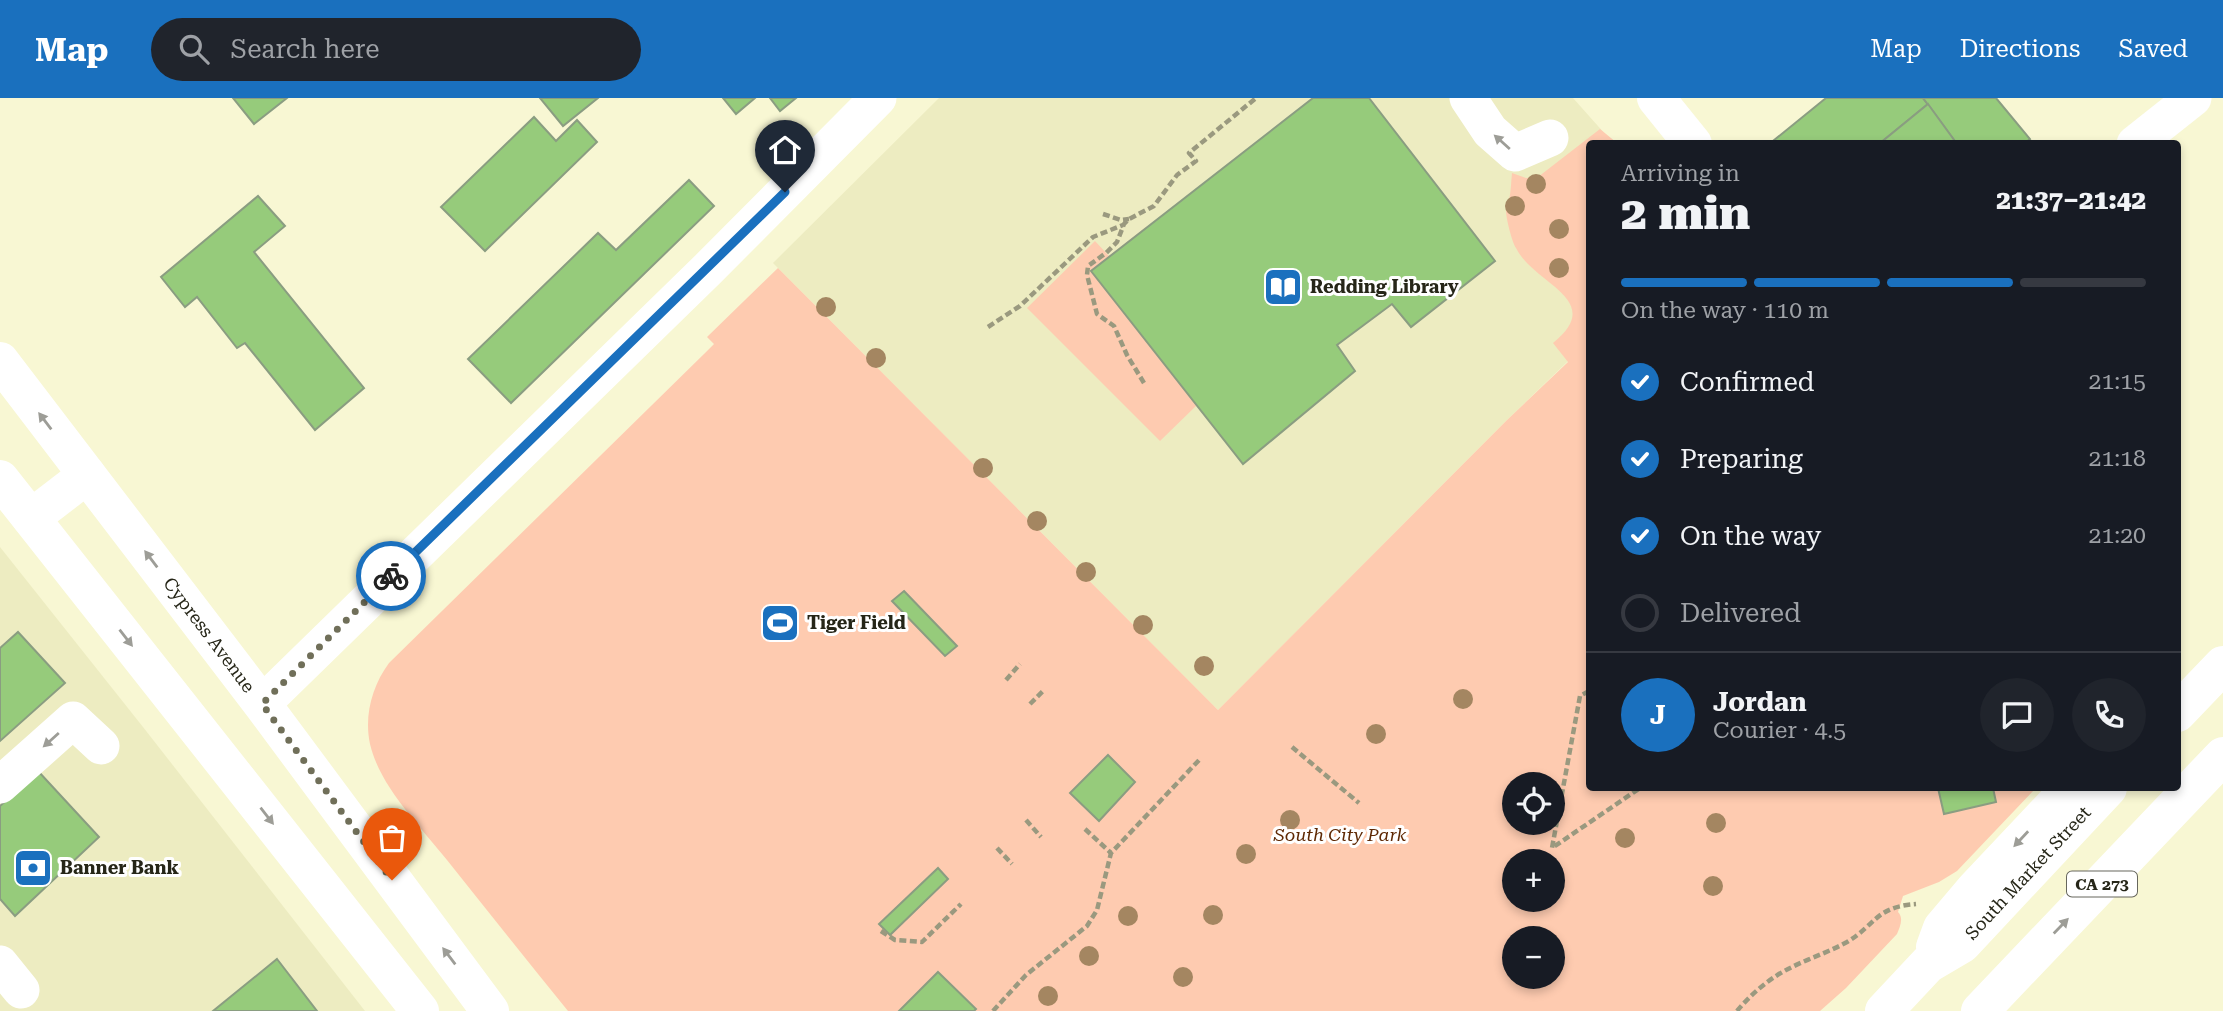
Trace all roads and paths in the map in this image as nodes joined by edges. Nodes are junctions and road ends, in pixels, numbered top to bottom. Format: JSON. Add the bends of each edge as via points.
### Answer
{"nodes":[{"id":1,"x":878,"y":98,"type":"edge"},
{"id":2,"x":1256,"y":98,"type":"edge"},
{"id":3,"x":1468,"y":98,"type":"edge"},
{"id":4,"x":1656,"y":98,"type":"edge"},
{"id":5,"x":2193,"y":98,"type":"edge"},
{"id":6,"x":1550,"y":138,"type":"dead end"},
{"id":7,"x":1690,"y":140,"type":"edge"},
{"id":8,"x":2140,"y":140,"type":"edge"},
{"id":9,"x":1103,"y":214,"type":"dead end"},
{"id":10,"x":1129,"y":219,"type":"junction"},
{"id":11,"x":1124,"y":224,"type":"junction"},
{"id":12,"x":988,"y":327,"type":"dead end"},
{"id":13,"x":0,"y":361,"type":"edge"},
{"id":14,"x":1144,"y":383,"type":"dead end"},
{"id":15,"x":87,"y":475,"type":"junction"},
{"id":16,"x":0,"y":479,"type":"edge"},
{"id":17,"x":31,"y":518,"type":"junction"},
{"id":18,"x":1020,"y":664,"type":"dead end"},
{"id":19,"x":2223,"y":665,"type":"edge"},
{"id":20,"x":1006,"y":680,"type":"dead end"},
{"id":21,"x":1044,"y":690,"type":"dead end"},
{"id":22,"x":1586,"y":693,"type":"edge"},
{"id":23,"x":262,"y":704,"type":"junction"},
{"id":24,"x":1030,"y":704,"type":"dead end"},
{"id":25,"x":2223,"y":709,"type":"edge"},
{"id":26,"x":2181,"y":714,"type":"edge"},
{"id":27,"x":2181,"y":717,"type":"edge"},
{"id":28,"x":101,"y":746,"type":"dead end"},
{"id":29,"x":1292,"y":747,"type":"dead end"},
{"id":30,"x":2223,"y":756,"type":"edge"},
{"id":31,"x":1201,"y":758,"type":"dead end"},
{"id":32,"x":0,"y":785,"type":"edge"},
{"id":33,"x":1636,"y":791,"type":"edge"},
{"id":34,"x":2064,"y":791,"type":"edge"},
{"id":35,"x":2105,"y":791,"type":"edge"},
{"id":36,"x":2156,"y":791,"type":"edge"},
{"id":37,"x":1359,"y":803,"type":"dead end"},
{"id":38,"x":1027,"y":820,"type":"dead end"},
{"id":39,"x":1085,"y":829,"type":"dead end"},
{"id":40,"x":1041,"y":836,"type":"dead end"},
{"id":41,"x":997,"y":848,"type":"dead end"},
{"id":42,"x":1111,"y":853,"type":"junction"},
{"id":43,"x":1012,"y":864,"type":"dead end"},
{"id":44,"x":961,"y":904,"type":"dead end"},
{"id":45,"x":1924,"y":904,"type":"dead end"},
{"id":46,"x":881,"y":931,"type":"dead end"},
{"id":47,"x":1928,"y":964,"type":"junction"},
{"id":48,"x":2014,"y":976,"type":"junction"},
{"id":49,"x":420,"y":1011,"type":"edge"},
{"id":50,"x":490,"y":1011,"type":"edge"},
{"id":51,"x":993,"y":1011,"type":"edge"},
{"id":52,"x":1737,"y":1011,"type":"edge"},
{"id":53,"x":1884,"y":1011,"type":"edge"},
{"id":54,"x":1980,"y":1011,"type":"edge"}],
"edges":[{"from":1,"to":23,"type":"street"},
{"from":2,"to":10,"type":"path","via":[[1189,153],[1196,161],[1177,176],[1154,206]]},
{"from":6,"to":3,"type":"street","one_way":true,"via":[[1515,153],[1490,131]]},
{"from":4,"to":7,"type":"main road"},
{"from":5,"to":8,"type":"street"},
{"from":9,"to":10,"type":"path"},
{"from":10,"to":11,"type":"path"},
{"from":11,"to":12,"type":"path","via":[[1093,237],[1020,306]]},
{"from":11,"to":14,"type":"path","via":[[1116,242],[1088,266],[1087,275],[1097,314],[1114,326]]},
{"from":15,"to":13,"type":"main road","name":"Cypress Avenue","one_way":true},
{"from":15,"to":17,"type":"main road"},
{"from":23,"to":15,"type":"main road","name":"Cypress Avenue","one_way":true},
{"from":16,"to":17,"type":"main road"},
{"from":17,"to":49,"type":"main road","one_way":true},
{"from":18,"to":20,"type":"path"},
{"from":19,"to":26,"type":"main road"},
{"from":21,"to":24,"type":"path"},
{"from":22,"to":33,"type":"path","via":[[1580,696],[1552,848]]},
{"from":50,"to":23,"type":"main road","name":"Cypress Avenue","one_way":true},
{"from":25,"to":27,"type":"main road"},
{"from":28,"to":32,"type":"street","one_way":true,"via":[[73,720]]},
{"from":29,"to":37,"type":"path"},
{"from":48,"to":30,"type":"main road","number":"CA 273","one_way":true},
{"from":31,"to":42,"type":"path"},
{"from":34,"to":47,"type":"main road","one_way":true,"via":[[1942,928]]},
{"from":35,"to":47,"type":"main road","name":"South Market Street","via":[[1962,944]]},
{"from":36,"to":48,"type":"main road","via":[[2025,928]]},
{"from":38,"to":40,"type":"path"},
{"from":39,"to":42,"type":"path"},
{"from":41,"to":43,"type":"path"},
{"from":42,"to":51,"type":"path","via":[[1097,910],[1087,926],[1026,975]]},
{"from":44,"to":46,"type":"path","via":[[922,942],[895,940]]},
{"from":45,"to":52,"type":"path","via":[[1884,912],[1847,942],[1770,980]]},
{"from":47,"to":53,"type":"main road","name":"South Market Street"},
{"from":48,"to":54,"type":"main road","number":"CA 273"}]}
